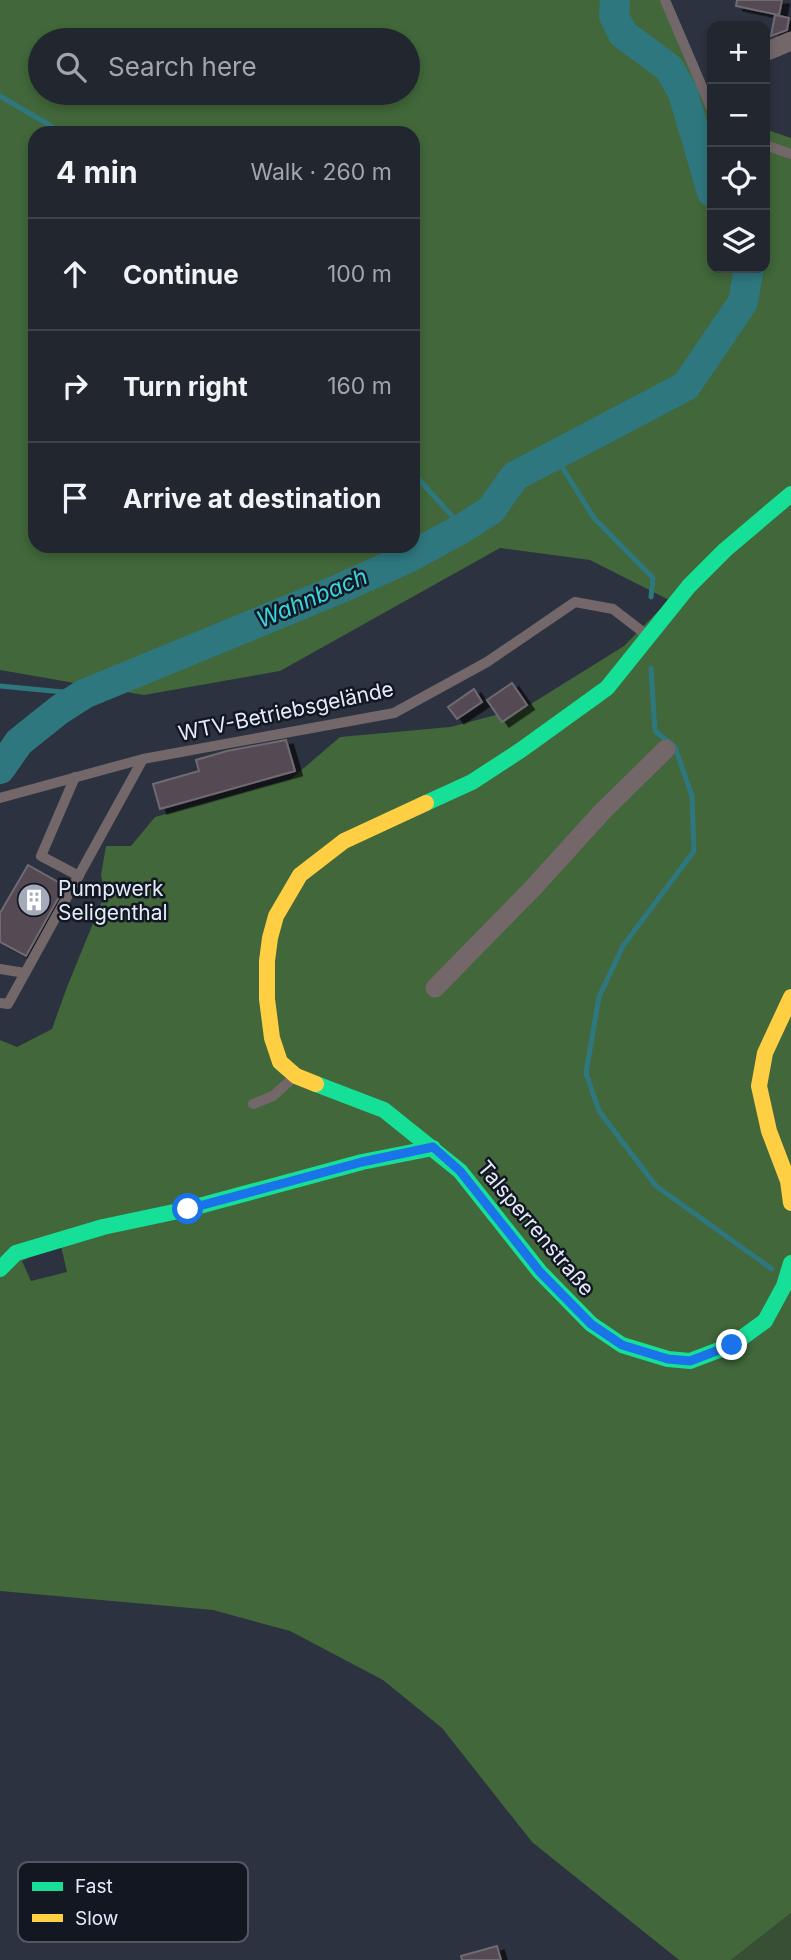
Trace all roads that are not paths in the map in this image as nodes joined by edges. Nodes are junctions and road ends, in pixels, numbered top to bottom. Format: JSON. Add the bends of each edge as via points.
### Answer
{"nodes":[{"id":1,"x":665,"y":0,"type":"edge"},
{"id":2,"x":791,"y":41,"type":"edge"},
{"id":3,"x":770,"y":50,"type":"edge"},
{"id":4,"x":707,"y":98,"type":"edge"},
{"id":5,"x":770,"y":147,"type":"edge"},
{"id":6,"x":791,"y":154,"type":"edge"},
{"id":7,"x":791,"y":494,"type":"edge"},
{"id":8,"x":648,"y":636,"type":"junction"},
{"id":9,"x":666,"y":749,"type":"dead end"},
{"id":10,"x":143,"y":759,"type":"junction"},
{"id":11,"x":75,"y":777,"type":"junction"},
{"id":12,"x":2,"y":798,"type":"edge"},
{"id":13,"x":79,"y":876,"type":"junction"},
{"id":14,"x":0,"y":969,"type":"edge"},
{"id":15,"x":25,"y":974,"type":"junction"},
{"id":16,"x":435,"y":988,"type":"dead end"},
{"id":17,"x":791,"y":998,"type":"edge"},
{"id":18,"x":0,"y":1003,"type":"edge"},
{"id":19,"x":296,"y":1076,"type":"junction"},
{"id":20,"x":253,"y":1104,"type":"dead end"},
{"id":21,"x":433,"y":1147,"type":"junction"},
{"id":22,"x":791,"y":1203,"type":"edge"},
{"id":23,"x":8,"y":1255,"type":"edge"},
{"id":24,"x":791,"y":1264,"type":"edge"},
{"id":25,"x":0,"y":1269,"type":"edge"}],
"edges":[{"from":1,"to":4,"type":"lane"},
{"from":2,"to":3,"type":"street"},
{"from":5,"to":6,"type":"lane"},
{"from":7,"to":8,"type":"street","via":[[725,550]]},
{"from":8,"to":10,"type":"lane","name":"WTV-Betriebsgelände","via":[[613,609],[575,602],[487,662],[394,713]]},
{"from":8,"to":19,"type":"street","via":[[607,688],[521,750],[472,782],[344,841],[300,875],[276,916],[267,961],[272,1038],[280,1062]]},
{"from":9,"to":16,"type":"street"},
{"from":10,"to":11,"type":"lane","name":"WTV-Betriebsgelände"},
{"from":10,"to":13,"type":"lane"},
{"from":11,"to":12,"type":"lane","name":"WTV-Betriebsgelände"},
{"from":11,"to":13,"type":"lane","via":[[40,856]]},
{"from":13,"to":15,"type":"lane"},
{"from":14,"to":15,"type":"lane"},
{"from":15,"to":18,"type":"lane","via":[[8,1004]]},
{"from":17,"to":22,"type":"street","via":[[765,1053],[759,1087]]},
{"from":19,"to":20,"type":"lane","via":[[273,1096]]},
{"from":19,"to":21,"type":"street","name":"Talsperrenstraße","via":[[384,1110]]},
{"from":21,"to":23,"type":"street","via":[[103,1227]]},
{"from":21,"to":24,"type":"street","name":"Talsperrenstraße","via":[[460,1171],[540,1272],[591,1324],[622,1345],[690,1361],[732,1345],[765,1321]]},
{"from":23,"to":25,"type":"street"}]}
